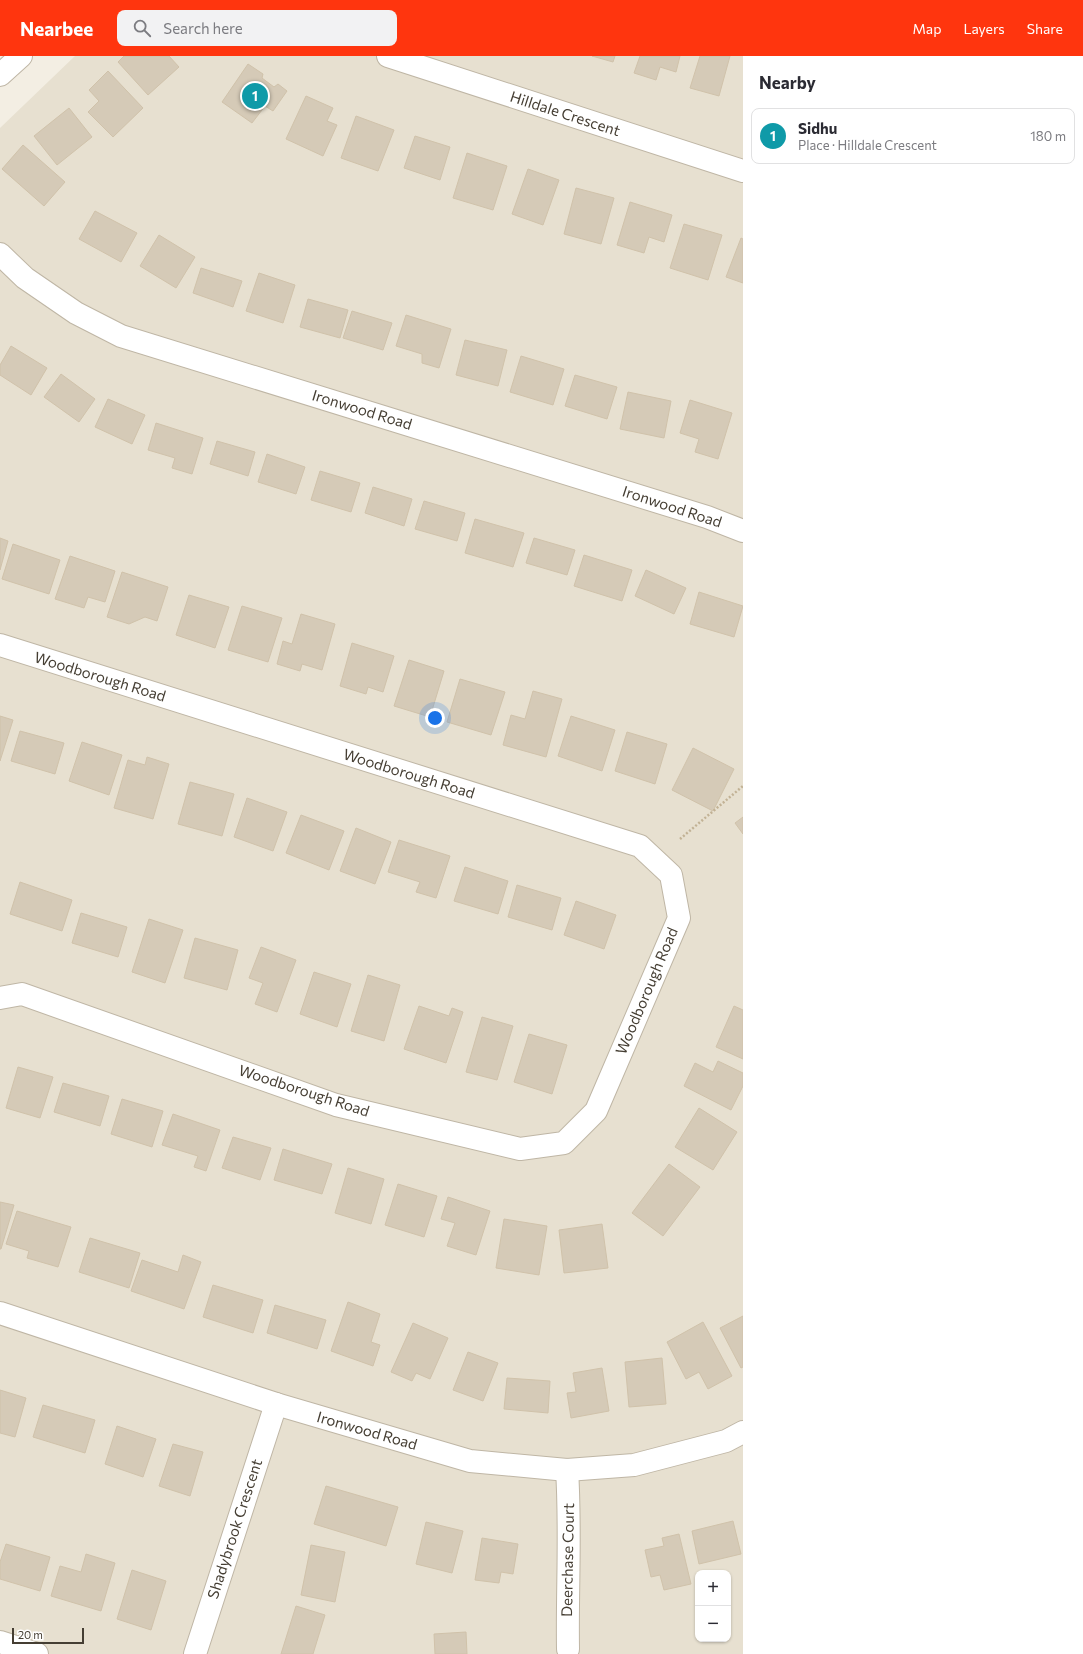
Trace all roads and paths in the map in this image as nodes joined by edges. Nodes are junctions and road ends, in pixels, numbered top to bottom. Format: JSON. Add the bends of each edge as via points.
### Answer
{"nodes":[{"id":1,"x":21,"y":56,"type":"edge"},
{"id":2,"x":388,"y":56,"type":"edge"},
{"id":3,"x":0,"y":76,"type":"edge"},
{"id":4,"x":743,"y":171,"type":"edge"},
{"id":5,"x":0,"y":254,"type":"edge"},
{"id":6,"x":743,"y":532,"type":"edge"},
{"id":7,"x":0,"y":645,"type":"edge"},
{"id":8,"x":743,"y":786,"type":"edge"},
{"id":9,"x":680,"y":839,"type":"dead end"},
{"id":10,"x":0,"y":998,"type":"edge"},
{"id":11,"x":0,"y":1314,"type":"edge"},
{"id":12,"x":276,"y":1404,"type":"junction"},
{"id":13,"x":743,"y":1432,"type":"edge"},
{"id":14,"x":567,"y":1470,"type":"junction"},
{"id":15,"x":0,"y":1642,"type":"edge"},
{"id":16,"x":568,"y":1649,"type":"dead end"},
{"id":17,"x":37,"y":1654,"type":"edge"},
{"id":18,"x":195,"y":1654,"type":"edge"}],
"edges":[{"from":1,"to":3,"type":"street"},
{"from":2,"to":4,"type":"street","name":"Hilldale Crescent"},
{"from":5,"to":6,"type":"street","name":"Ironwood Road","via":[[25,278],[76,313],[121,336],[700,514]]},
{"from":7,"to":10,"type":"street","name":"Woodborough Road","via":[[640,846],[671,874],[679,918],[596,1111],[564,1143],[520,1149],[336,1105],[22,994]]},
{"from":8,"to":9,"type":"path"},
{"from":11,"to":12,"type":"street","name":"Ironwood Road"},
{"from":12,"to":14,"type":"street","name":"Ironwood Road","via":[[470,1461]]},
{"from":12,"to":18,"type":"street","name":"Shadybrook Crescent"},
{"from":13,"to":14,"type":"street","name":"Ironwood Road","via":[[726,1441],[634,1465]]},
{"from":14,"to":16,"type":"street","name":"Deerchase Court"},
{"from":15,"to":17,"type":"street"}]}
